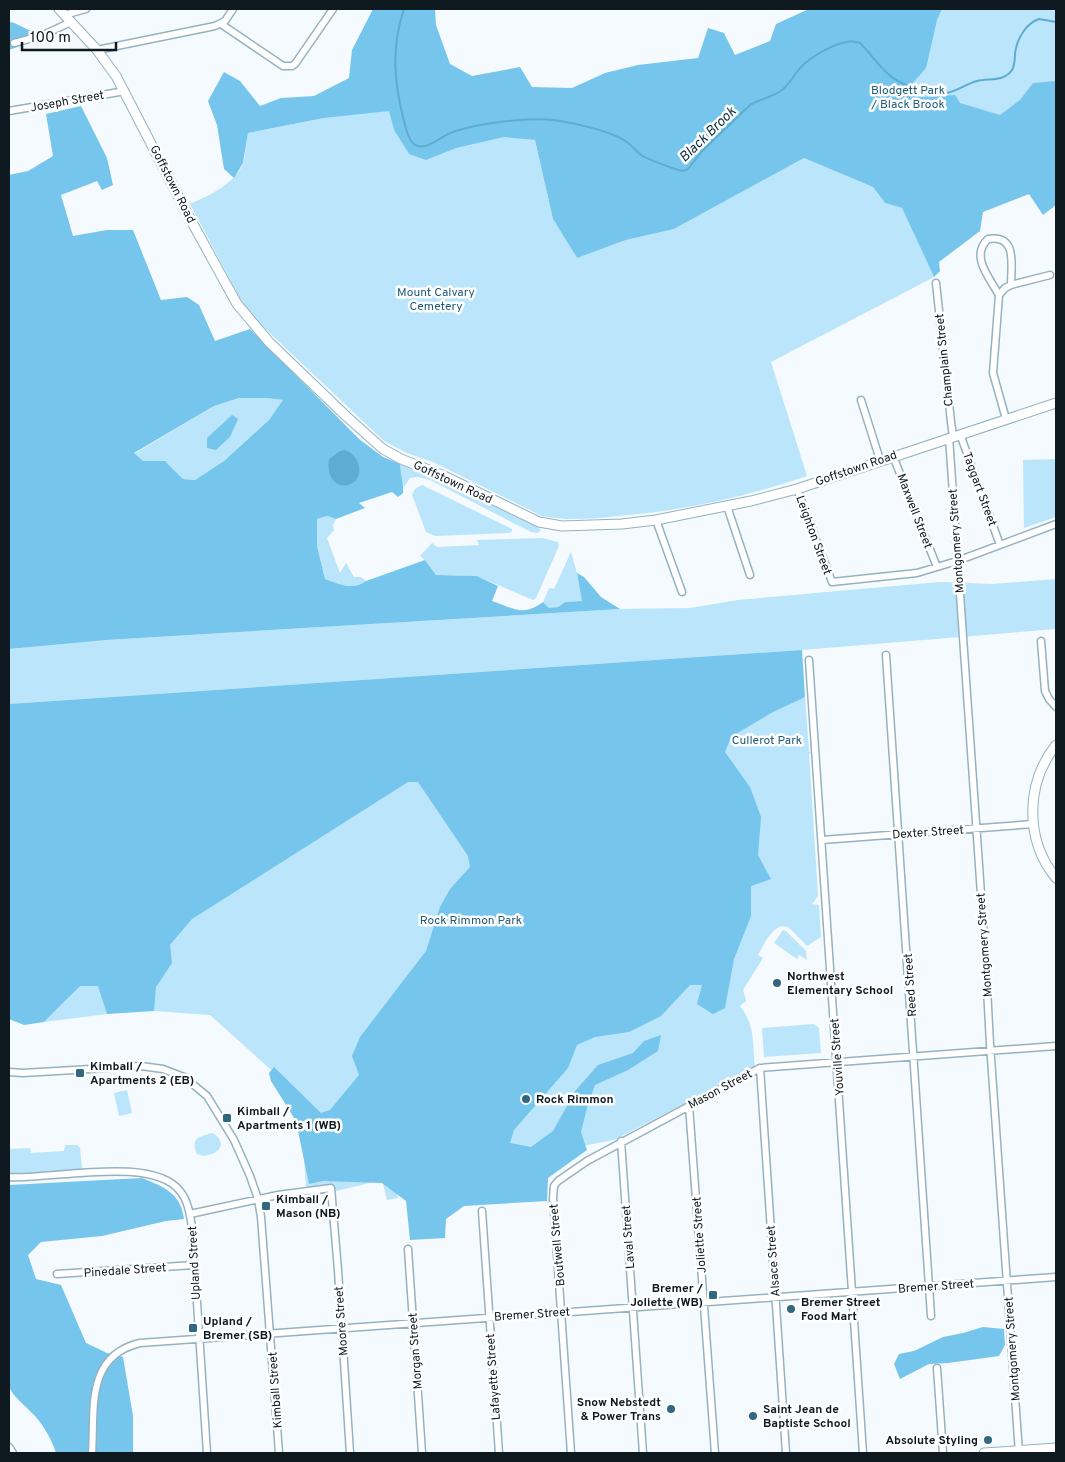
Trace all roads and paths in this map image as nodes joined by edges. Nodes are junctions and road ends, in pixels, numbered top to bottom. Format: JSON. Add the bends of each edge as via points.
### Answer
{"nodes":[{"id":1,"x":86,"y":9,"type":"edge"},
{"id":2,"x":233,"y":9,"type":"edge"},
{"id":3,"x":333,"y":9,"type":"edge"},
{"id":4,"x":65,"y":15,"type":"edge"},
{"id":5,"x":221,"y":24,"type":"junction"},
{"id":6,"x":14,"y":43,"type":"dead end"},
{"id":7,"x":98,"y":50,"type":"junction"},
{"id":8,"x":124,"y":90,"type":"junction"},
{"id":9,"x":9,"y":111,"type":"edge"},
{"id":10,"x":1050,"y":274,"type":"dead end"},
{"id":11,"x":936,"y":283,"type":"dead end"},
{"id":12,"x":1011,"y":285,"type":"junction"},
{"id":13,"x":999,"y":295,"type":"junction"},
{"id":14,"x":861,"y":400,"type":"dead end"},
{"id":15,"x":1056,"y":403,"type":"edge"},
{"id":16,"x":1006,"y":418,"type":"junction"},
{"id":17,"x":954,"y":436,"type":"junction"},
{"id":18,"x":893,"y":456,"type":"junction"},
{"id":19,"x":880,"y":460,"type":"junction"},
{"id":20,"x":797,"y":489,"type":"junction"},
{"id":21,"x":727,"y":506,"type":"junction"},
{"id":22,"x":656,"y":520,"type":"junction"},
{"id":23,"x":1056,"y":524,"type":"edge"},
{"id":24,"x":1000,"y":545,"type":"junction"},
{"id":25,"x":957,"y":561,"type":"junction"},
{"id":26,"x":937,"y":567,"type":"junction"},
{"id":27,"x":750,"y":575,"type":"dead end"},
{"id":28,"x":682,"y":592,"type":"dead end"},
{"id":29,"x":1041,"y":642,"type":"dead end"},
{"id":30,"x":886,"y":655,"type":"dead end"},
{"id":31,"x":809,"y":660,"type":"dead end"},
{"id":32,"x":1056,"y":706,"type":"edge"},
{"id":33,"x":1056,"y":745,"type":"edge"},
{"id":34,"x":1034,"y":824,"type":"junction"},
{"id":35,"x":976,"y":828,"type":"junction"},
{"id":36,"x":899,"y":834,"type":"junction"},
{"id":37,"x":822,"y":840,"type":"junction"},
{"id":38,"x":1056,"y":878,"type":"edge"},
{"id":39,"x":1056,"y":1046,"type":"edge"},
{"id":40,"x":990,"y":1051,"type":"junction"},
{"id":41,"x":914,"y":1056,"type":"junction"},
{"id":42,"x":837,"y":1062,"type":"junction"},
{"id":43,"x":760,"y":1068,"type":"junction"},
{"id":44,"x":9,"y":1072,"type":"edge"},
{"id":45,"x":689,"y":1106,"type":"junction"},
{"id":46,"x":622,"y":1141,"type":"junction"},
{"id":47,"x":9,"y":1177,"type":"edge"},
{"id":48,"x":554,"y":1186,"type":"joint"},
{"id":49,"x":258,"y":1200,"type":"junction"},
{"id":50,"x":482,"y":1211,"type":"dead end"},
{"id":51,"x":190,"y":1214,"type":"junction"},
{"id":52,"x":408,"y":1248,"type":"dead end"},
{"id":53,"x":194,"y":1265,"type":"junction"},
{"id":54,"x":57,"y":1274,"type":"dead end"},
{"id":55,"x":1056,"y":1278,"type":"edge"},
{"id":56,"x":1008,"y":1281,"type":"junction"},
{"id":57,"x":929,"y":1286,"type":"junction"},
{"id":58,"x":853,"y":1292,"type":"junction"},
{"id":59,"x":776,"y":1297,"type":"junction"},
{"id":60,"x":704,"y":1302,"type":"junction"},
{"id":61,"x":633,"y":1307,"type":"junction"},
{"id":62,"x":562,"y":1312,"type":"junction"},
{"id":63,"x":931,"y":1316,"type":"dead end"},
{"id":64,"x":489,"y":1317,"type":"junction"},
{"id":65,"x":413,"y":1322,"type":"junction"},
{"id":66,"x":341,"y":1327,"type":"junction"},
{"id":67,"x":270,"y":1332,"type":"junction"},
{"id":68,"x":198,"y":1337,"type":"junction"},
{"id":69,"x":937,"y":1368,"type":"dead end"},
{"id":70,"x":9,"y":1447,"type":"edge"},
{"id":71,"x":1056,"y":1448,"type":"edge"},
{"id":72,"x":1019,"y":1452,"type":"edge"},
{"id":73,"x":13,"y":1453,"type":"edge"},
{"id":74,"x":92,"y":1453,"type":"edge"},
{"id":75,"x":206,"y":1453,"type":"edge"},
{"id":76,"x":279,"y":1453,"type":"edge"},
{"id":77,"x":350,"y":1453,"type":"edge"},
{"id":78,"x":422,"y":1453,"type":"edge"},
{"id":79,"x":499,"y":1453,"type":"edge"},
{"id":80,"x":571,"y":1453,"type":"edge"},
{"id":81,"x":644,"y":1453,"type":"edge"},
{"id":82,"x":715,"y":1453,"type":"edge"},
{"id":83,"x":786,"y":1453,"type":"edge"},
{"id":84,"x":863,"y":1453,"type":"edge"},
{"id":85,"x":943,"y":1453,"type":"edge"},
{"id":86,"x":984,"y":1453,"type":"edge"}],
"edges":[{"from":1,"to":4,"type":"street"},
{"from":2,"to":5,"type":"street"},
{"from":3,"to":5,"type":"street","via":[[292,66],[284,66]]},
{"from":4,"to":6,"type":"street","via":[[41,36]]},
{"from":4,"to":7,"type":"main road","name":"Goffstown Road"},
{"from":5,"to":7,"type":"street"},
{"from":7,"to":8,"type":"main road","name":"Goffstown Road"},
{"from":8,"to":9,"type":"street","name":"Joseph Street"},
{"from":8,"to":22,"type":"main road","name":"Goffstown Road","via":[[237,304],[289,363],[375,442],[401,459],[539,522],[573,526]]},
{"from":10,"to":12,"type":"street"},
{"from":11,"to":17,"type":"street","name":"Champlain Street"},
{"from":12,"to":13,"type":"street"},
{"from":12,"to":13,"type":"street","via":[[1008,244],[996,237],[988,239],[980,250],[980,259]]},
{"from":13,"to":16,"type":"street","via":[[994,373]]},
{"from":14,"to":19,"type":"street"},
{"from":15,"to":16,"type":"main road","name":"Goffstown Road"},
{"from":16,"to":17,"type":"main road","name":"Goffstown Road"},
{"from":17,"to":18,"type":"main road","name":"Goffstown Road"},
{"from":17,"to":24,"type":"street","name":"Taggart Street"},
{"from":17,"to":25,"type":"street","name":"Montgomery Street"},
{"from":18,"to":19,"type":"main road","name":"Goffstown Road"},
{"from":18,"to":26,"type":"street","name":"Maxwell Street"},
{"from":19,"to":20,"type":"main road","name":"Goffstown Road"},
{"from":20,"to":21,"type":"main road","name":"Goffstown Road"},
{"from":20,"to":26,"type":"street","name":"Leighton Street","via":[[832,582],[910,575]]},
{"from":21,"to":22,"type":"main road","name":"Goffstown Road"},
{"from":21,"to":27,"type":"street"},
{"from":22,"to":28,"type":"street"},
{"from":23,"to":24,"type":"street"},
{"from":24,"to":25,"type":"street"},
{"from":25,"to":26,"type":"street"},
{"from":25,"to":35,"type":"street","name":"Montgomery Street"},
{"from":29,"to":32,"type":"street","via":[[1043,684]]},
{"from":30,"to":36,"type":"street","name":"Reed Street"},
{"from":31,"to":37,"type":"street","name":"Youville Street"},
{"from":33,"to":34,"type":"main road","via":[[1038,781],[1032,810]]},
{"from":34,"to":35,"type":"street","name":"Dexter Street"},
{"from":34,"to":38,"type":"main road","via":[[1040,852]]},
{"from":35,"to":36,"type":"street","name":"Dexter Street"},
{"from":35,"to":40,"type":"street","name":"Montgomery Street"},
{"from":36,"to":37,"type":"street","name":"Dexter Street"},
{"from":36,"to":41,"type":"street","name":"Reed Street"},
{"from":37,"to":42,"type":"street","name":"Youville Street"},
{"from":39,"to":40,"type":"street","name":"Mason Street"},
{"from":40,"to":41,"type":"street","name":"Mason Street"},
{"from":40,"to":56,"type":"street","name":"Montgomery Street"},
{"from":41,"to":42,"type":"street","name":"Mason Street"},
{"from":41,"to":57,"type":"street","name":"Reed Street"},
{"from":42,"to":43,"type":"street","name":"Mason Street"},
{"from":42,"to":58,"type":"street","name":"Youville Street"},
{"from":43,"to":45,"type":"street","name":"Mason Street"},
{"from":43,"to":59,"type":"street","name":"Alsace Street"},
{"from":44,"to":49,"type":"street","name":"Kimball Street","via":[[141,1066],[177,1074],[202,1091],[219,1114],[240,1152]]},
{"from":45,"to":46,"type":"street","name":"Mason Street"},
{"from":45,"to":60,"type":"street","name":"Joliette Street"},
{"from":46,"to":48,"type":"street","name":"Mason Street","via":[[587,1161]]},
{"from":46,"to":61,"type":"street","name":"Laval Street"},
{"from":47,"to":51,"type":"street","name":"Upland Street","via":[[123,1172],[152,1175],[180,1190]]},
{"from":48,"to":62,"type":"street","name":"Boutwell Street"},
{"from":49,"to":51,"type":"street"},
{"from":49,"to":66,"type":"street","name":"Moore Street","via":[[331,1188]]},
{"from":49,"to":67,"type":"street","name":"Kimball Street"},
{"from":50,"to":64,"type":"street","name":"Lafayette Street"},
{"from":51,"to":53,"type":"street","name":"Upland Street"},
{"from":52,"to":65,"type":"street","name":"Morgan Street"},
{"from":53,"to":54,"type":"street","name":"Pinedale Street"},
{"from":53,"to":68,"type":"street","name":"Upland Street"},
{"from":55,"to":56,"type":"street","name":"Bremer Street"},
{"from":56,"to":57,"type":"street","name":"Bremer Street"},
{"from":56,"to":72,"type":"street","name":"Montgomery Street"},
{"from":57,"to":58,"type":"street","name":"Bremer Street"},
{"from":57,"to":63,"type":"street","name":"Reed Street"},
{"from":58,"to":59,"type":"street","name":"Bremer Street"},
{"from":58,"to":84,"type":"street","name":"Youville Street"},
{"from":59,"to":60,"type":"street","name":"Bremer Street"},
{"from":59,"to":83,"type":"street","name":"Alsace Street"},
{"from":60,"to":61,"type":"street","name":"Bremer Street"},
{"from":60,"to":82,"type":"street","name":"Joliette Street"},
{"from":61,"to":62,"type":"street","name":"Bremer Street"},
{"from":61,"to":81,"type":"street","name":"Laval Street"},
{"from":62,"to":64,"type":"street","name":"Bremer Street"},
{"from":62,"to":80,"type":"street","name":"Boutwell Street"},
{"from":64,"to":65,"type":"street","name":"Bremer Street"},
{"from":64,"to":79,"type":"street","name":"Lafayette Street"},
{"from":65,"to":66,"type":"street","name":"Bremer Street"},
{"from":65,"to":78,"type":"street","name":"Morgan Street"},
{"from":66,"to":67,"type":"street","name":"Bremer Street"},
{"from":66,"to":77,"type":"street","name":"Moore Street"},
{"from":67,"to":68,"type":"street","name":"Bremer Street"},
{"from":67,"to":76,"type":"street","name":"Kimball Street"},
{"from":68,"to":74,"type":"street","name":"Bremer Street","via":[[133,1344],[108,1360],[96,1387]]},
{"from":68,"to":75,"type":"street","name":"Upland Street"},
{"from":69,"to":85,"type":"street"},
{"from":70,"to":73,"type":"street"},
{"from":71,"to":72,"type":"main road"},
{"from":72,"to":86,"type":"main road"}]}
